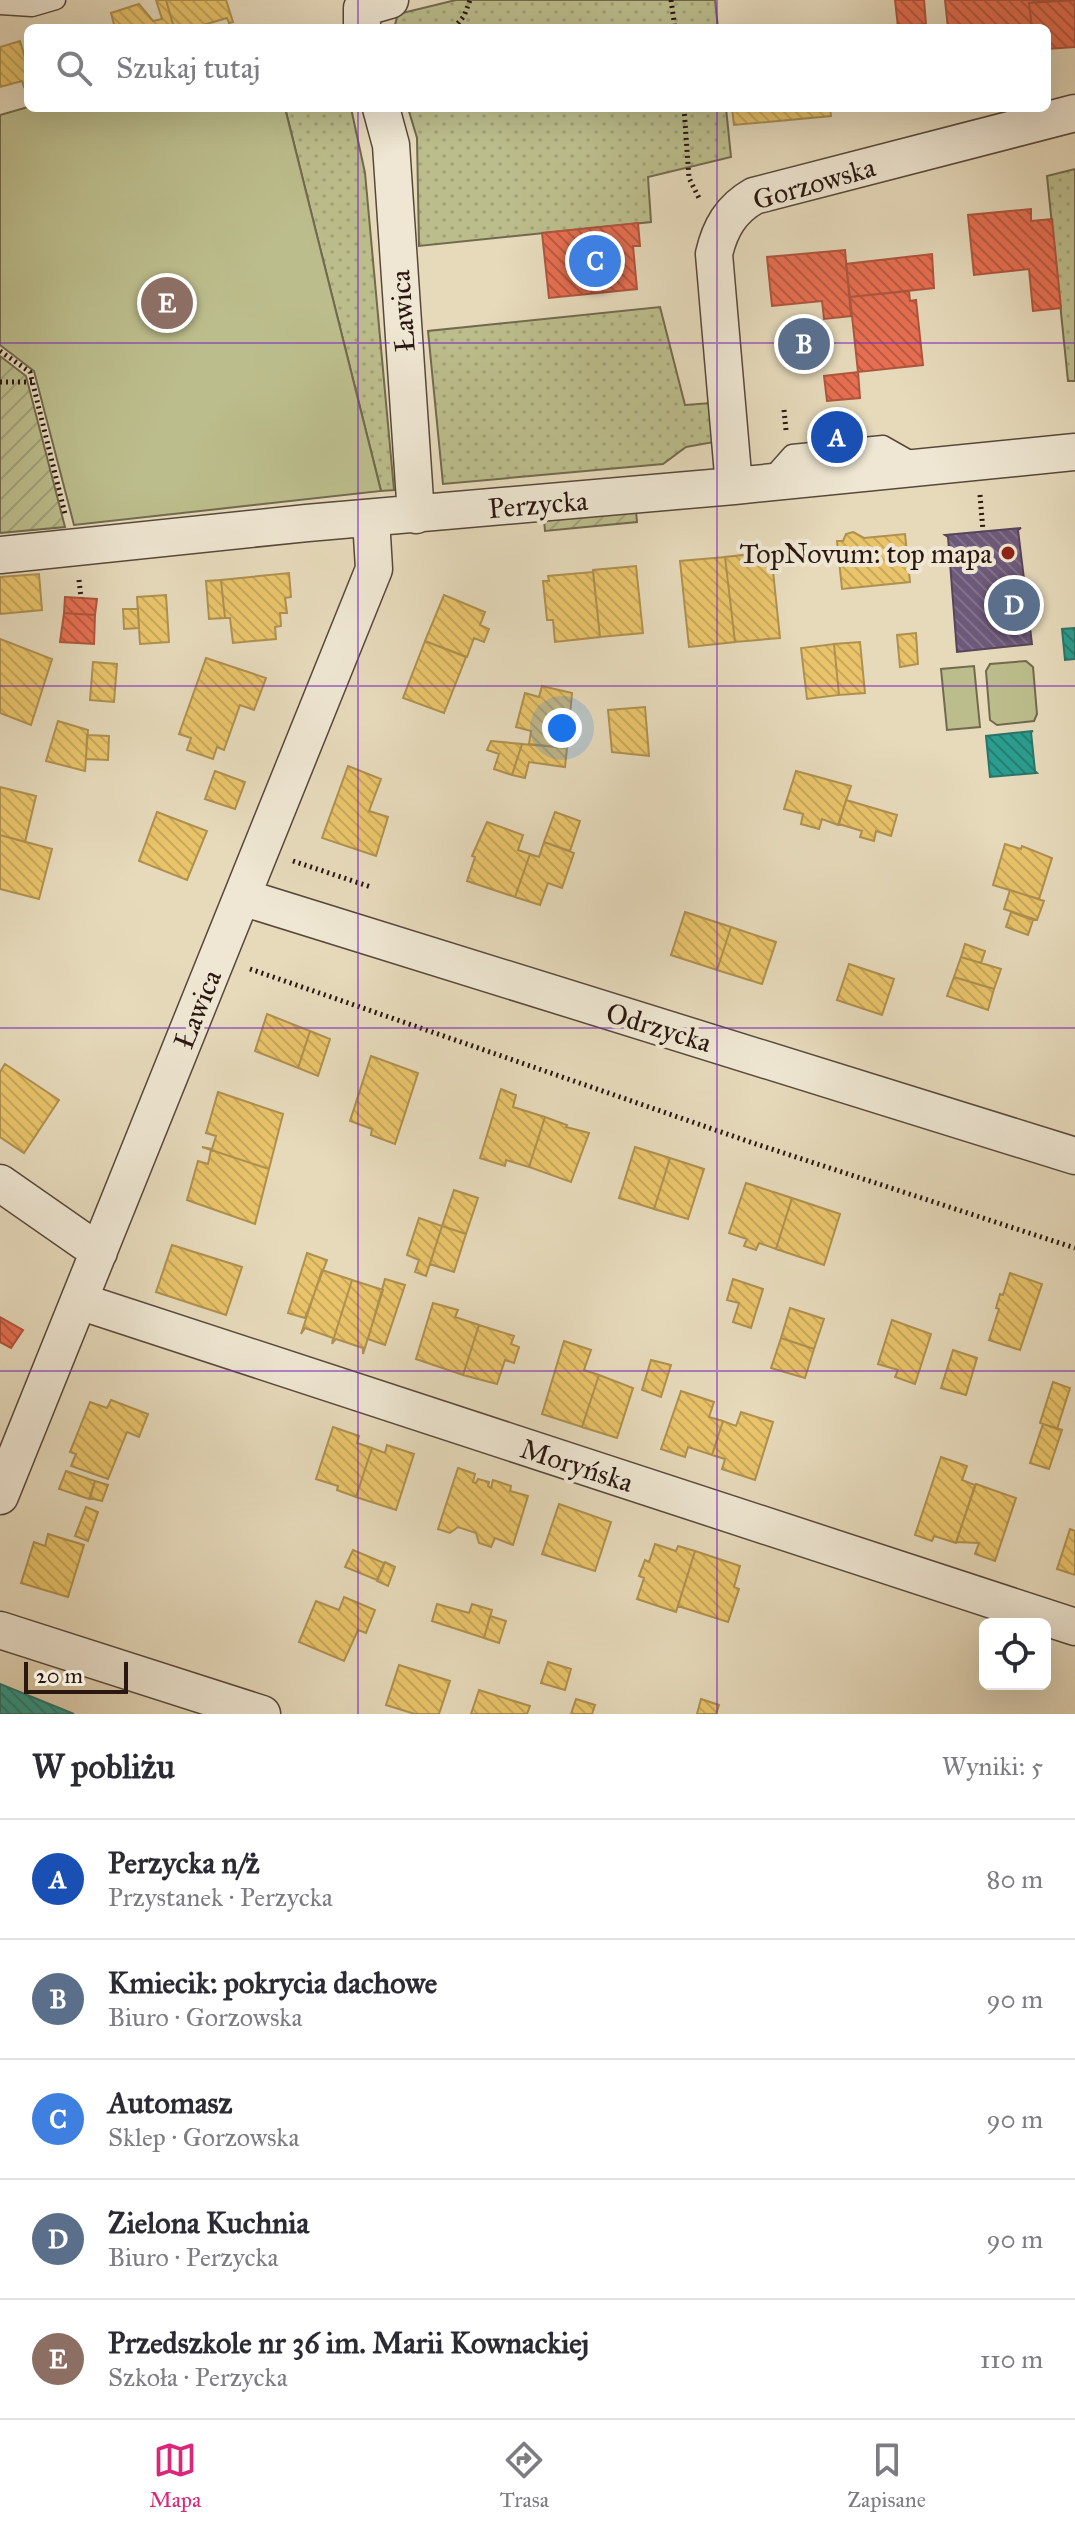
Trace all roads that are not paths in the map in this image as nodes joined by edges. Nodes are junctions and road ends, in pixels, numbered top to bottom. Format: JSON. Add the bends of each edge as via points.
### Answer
{"nodes":[{"id":1,"x":56,"y":0,"type":"edge"},
{"id":2,"x":0,"y":5,"type":"edge"},
{"id":3,"x":382,"y":112,"type":"edge"},
{"id":4,"x":1075,"y":113,"type":"edge"},
{"id":5,"x":1075,"y":452,"type":"edge"},
{"id":6,"x":751,"y":484,"type":"junction"},
{"id":7,"x":416,"y":515,"type":"junction"},
{"id":8,"x":371,"y":519,"type":"junction"},
{"id":9,"x":0,"y":555,"type":"edge"},
{"id":10,"x":242,"y":897,"type":"junction"},
{"id":11,"x":1075,"y":1156,"type":"edge"},
{"id":12,"x":0,"y":1183,"type":"edge"},
{"id":13,"x":99,"y":1252,"type":"junction"},
{"id":14,"x":79,"y":1301,"type":"junction"},
{"id":15,"x":0,"y":1496,"type":"edge"},
{"id":16,"x":1075,"y":1627,"type":"edge"},
{"id":17,"x":0,"y":1630,"type":"edge"},
{"id":18,"x":262,"y":1714,"type":"edge"}],
"edges":[{"from":1,"to":2,"type":"lane","via":[[32,7]]},
{"from":3,"to":7,"type":"street","name":"Ławica","via":[[391,145]]},
{"from":4,"to":6,"type":"street","name":"Gorzowska","via":[[754,196],[731,214],[718,236],[715,275]]},
{"from":5,"to":6,"type":"street","name":"Perzycka"},
{"from":6,"to":7,"type":"street","name":"Perzycka"},
{"from":7,"to":8,"type":"street","name":"Perzycka"},
{"from":8,"to":9,"type":"street","name":"Perzycka"},
{"from":8,"to":10,"type":"street","name":"Ławica","via":[[374,569]]},
{"from":10,"to":11,"type":"street","name":"Odrzycka"},
{"from":10,"to":13,"type":"street","name":"Ławica"},
{"from":12,"to":13,"type":"street"},
{"from":13,"to":14,"type":"street","name":"Ławica"},
{"from":14,"to":15,"type":"street","name":"Ławica"},
{"from":14,"to":16,"type":"street","name":"Moryńska"},
{"from":17,"to":18,"type":"street"}]}
